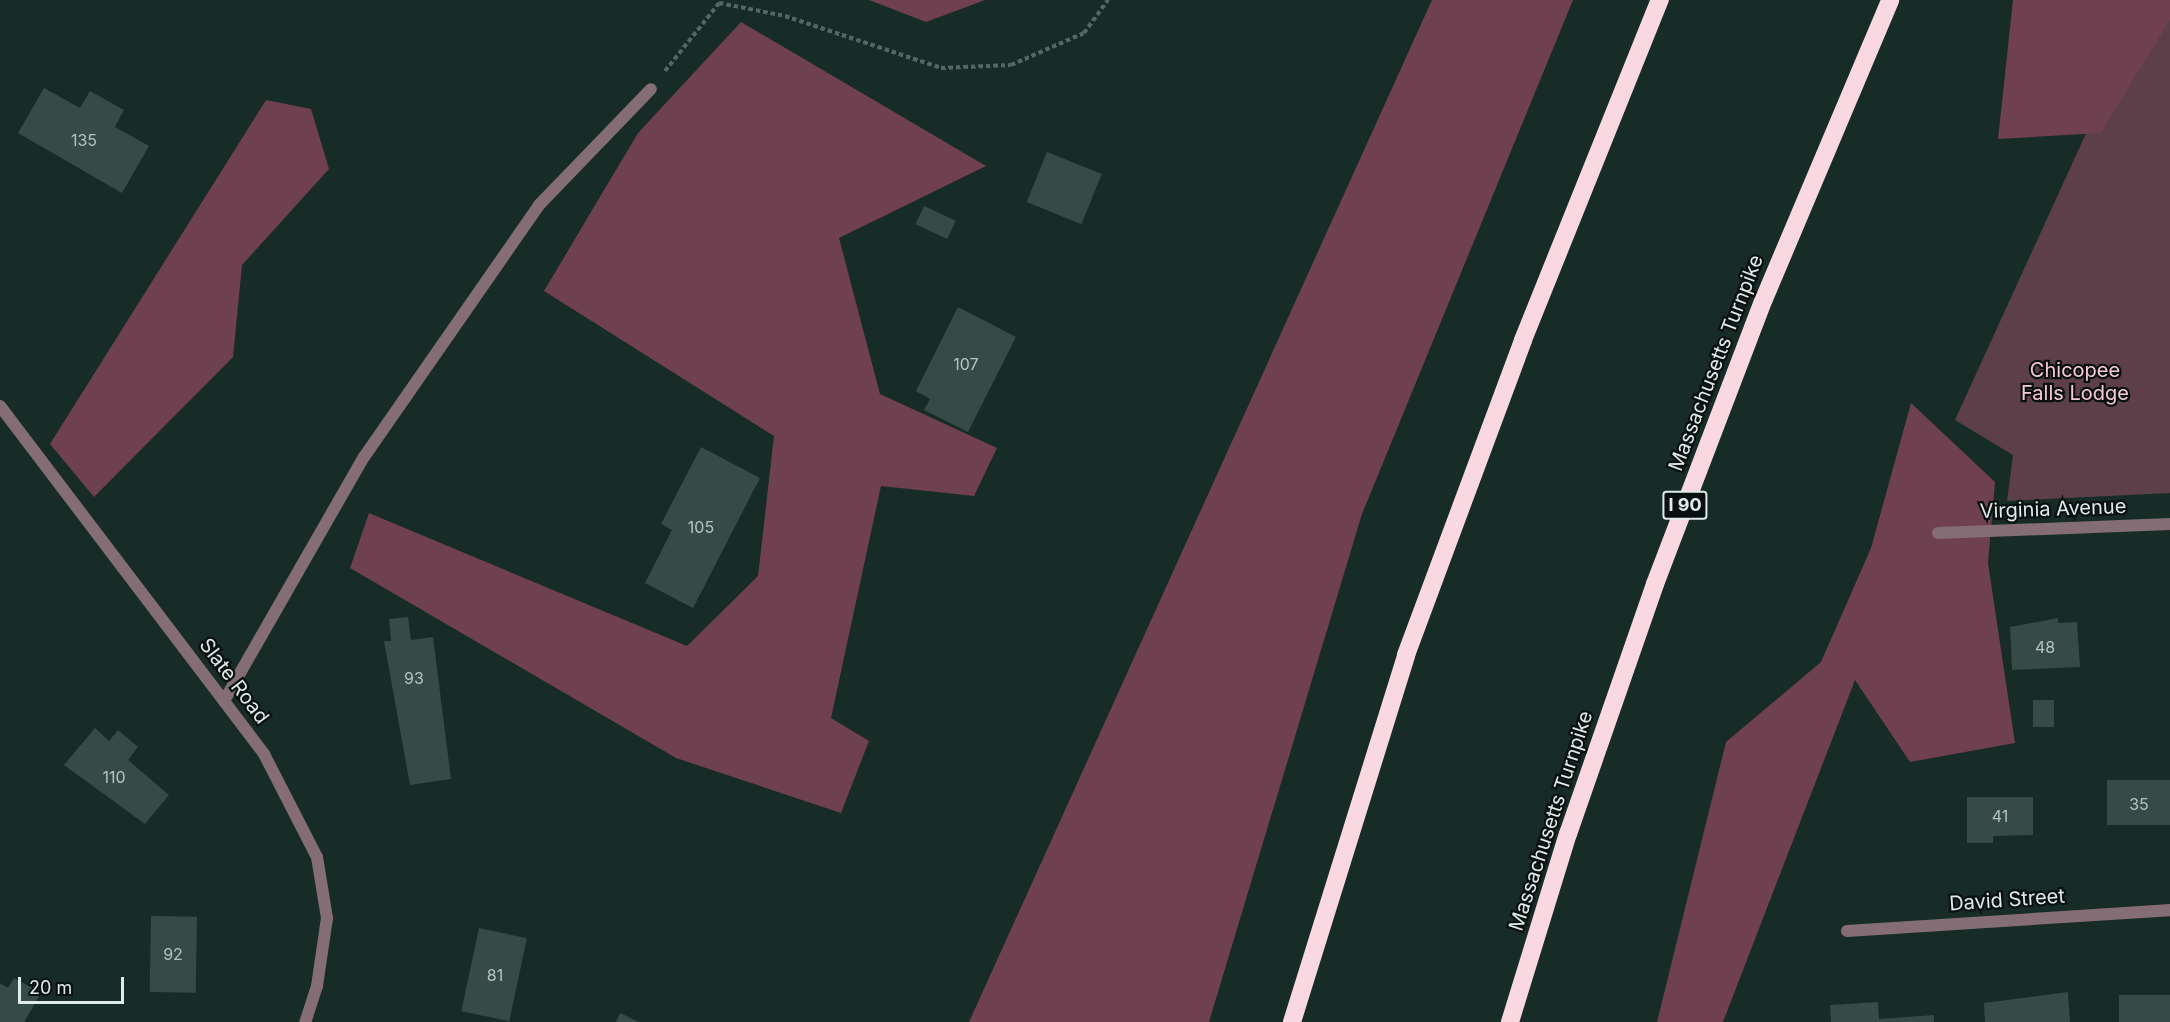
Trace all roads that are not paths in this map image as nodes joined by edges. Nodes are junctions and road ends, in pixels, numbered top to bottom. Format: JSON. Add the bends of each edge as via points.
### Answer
{"nodes":[{"id":1,"x":1660,"y":0,"type":"edge"},
{"id":2,"x":1890,"y":0,"type":"edge"},
{"id":3,"x":651,"y":89,"type":"road end"},
{"id":4,"x":0,"y":406,"type":"edge"},
{"id":5,"x":2170,"y":524,"type":"edge"},
{"id":6,"x":1938,"y":533,"type":"dead end"},
{"id":7,"x":224,"y":701,"type":"junction"},
{"id":8,"x":2170,"y":910,"type":"edge"},
{"id":9,"x":1847,"y":931,"type":"dead end"},
{"id":10,"x":305,"y":1022,"type":"edge"},
{"id":11,"x":1292,"y":1022,"type":"edge"},
{"id":12,"x":1510,"y":1022,"type":"edge"}],
"edges":[{"from":1,"to":11,"type":"highway","via":[[1523,340],[1406,655]]},
{"from":2,"to":12,"type":"highway","name":"Massachusetts Turnpike","number":"I 90","via":[[1764,299],[1660,573],[1568,834]]},
{"from":3,"to":7,"type":"street","via":[[539,205],[364,457]]},
{"from":4,"to":7,"type":"street","name":"Slate Road"},
{"from":5,"to":6,"type":"street","name":"Virginia Avenue"},
{"from":7,"to":10,"type":"street","name":"Slate Road","via":[[264,754],[317,857],[327,918],[317,986]]},
{"from":8,"to":9,"type":"street","name":"David Street"}]}
